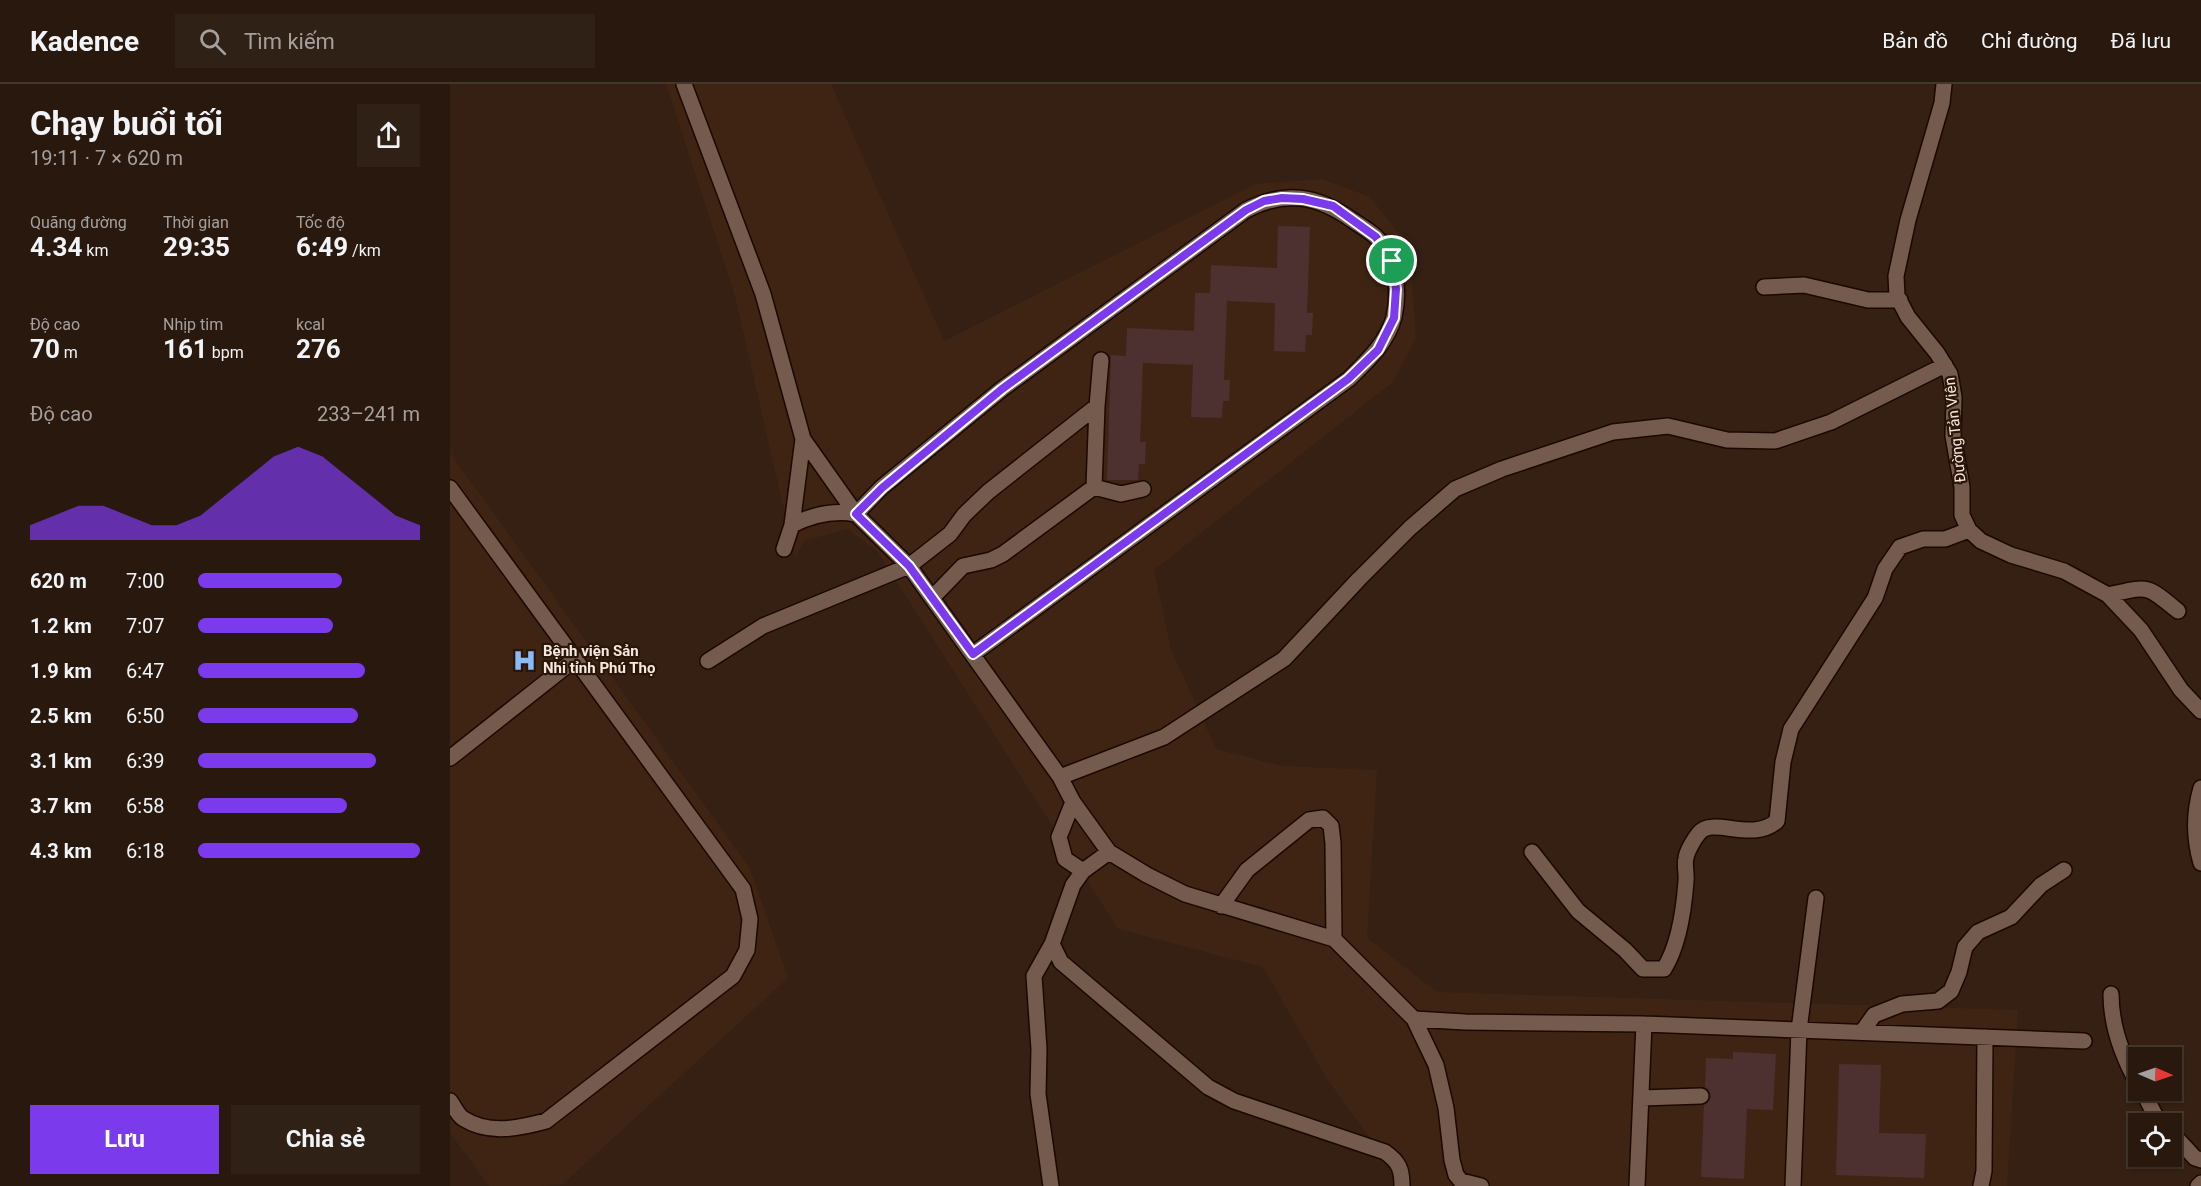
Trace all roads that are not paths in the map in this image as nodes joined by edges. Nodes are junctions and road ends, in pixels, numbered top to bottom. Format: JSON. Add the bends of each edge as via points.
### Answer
{"nodes":[{"id":1,"x":684,"y":84,"type":"edge"},
{"id":2,"x":1944,"y":84,"type":"edge"},
{"id":3,"x":1764,"y":287,"type":"dead end"},
{"id":4,"x":1900,"y":300,"type":"junction"},
{"id":5,"x":1101,"y":360,"type":"dead end"},
{"id":6,"x":1945,"y":365,"type":"junction"},
{"id":7,"x":1097,"y":406,"type":"junction"},
{"id":8,"x":803,"y":439,"type":"junction"},
{"id":9,"x":1094,"y":487,"type":"junction"},
{"id":10,"x":450,"y":488,"type":"edge"},
{"id":11,"x":1143,"y":489,"type":"dead end"},
{"id":12,"x":856,"y":514,"type":"junction"},
{"id":13,"x":792,"y":525,"type":"junction"},
{"id":14,"x":1969,"y":530,"type":"junction"},
{"id":15,"x":784,"y":549,"type":"dead end"},
{"id":16,"x":909,"y":566,"type":"junction"},
{"id":17,"x":2108,"y":595,"type":"junction"},
{"id":18,"x":933,"y":597,"type":"junction"},
{"id":19,"x":2178,"y":610,"type":"dead end"},
{"id":20,"x":973,"y":654,"type":"junction"},
{"id":21,"x":574,"y":660,"type":"junction"},
{"id":22,"x":708,"y":661,"type":"dead end"},
{"id":23,"x":2201,"y":711,"type":"edge"},
{"id":24,"x":450,"y":758,"type":"edge"},
{"id":25,"x":1060,"y":777,"type":"junction"},
{"id":26,"x":2201,"y":788,"type":"edge"},
{"id":27,"x":1073,"y":802,"type":"junction"},
{"id":28,"x":2198,"y":826,"type":"edge"},
{"id":29,"x":1109,"y":852,"type":"junction"},
{"id":30,"x":1532,"y":852,"type":"dead end"},
{"id":31,"x":2201,"y":863,"type":"edge"},
{"id":32,"x":2064,"y":870,"type":"dead end"},
{"id":33,"x":1083,"y":871,"type":"junction"},
{"id":34,"x":1816,"y":898,"type":"dead end"},
{"id":35,"x":1221,"y":906,"type":"junction"},
{"id":36,"x":1334,"y":939,"type":"junction"},
{"id":37,"x":1052,"y":944,"type":"junction"},
{"id":38,"x":2111,"y":994,"type":"dead end"},
{"id":39,"x":1414,"y":1019,"type":"junction"},
{"id":40,"x":1644,"y":1024,"type":"junction"},
{"id":41,"x":1799,"y":1030,"type":"junction"},
{"id":42,"x":1862,"y":1032,"type":"junction"},
{"id":43,"x":1985,"y":1037,"type":"junction"},
{"id":44,"x":2084,"y":1041,"type":"dead end"},
{"id":45,"x":2128,"y":1066,"type":"edge"},
{"id":46,"x":1701,"y":1096,"type":"dead end"},
{"id":47,"x":1641,"y":1098,"type":"junction"},
{"id":48,"x":450,"y":1101,"type":"edge"},
{"id":49,"x":2182,"y":1144,"type":"edge"},
{"id":50,"x":2201,"y":1160,"type":"edge"},
{"id":51,"x":2201,"y":1183,"type":"edge"},
{"id":52,"x":1051,"y":1186,"type":"edge"},
{"id":53,"x":1402,"y":1186,"type":"edge"},
{"id":54,"x":1481,"y":1186,"type":"edge"},
{"id":55,"x":1637,"y":1186,"type":"edge"},
{"id":56,"x":1793,"y":1186,"type":"edge"},
{"id":57,"x":1981,"y":1186,"type":"edge"},
{"id":58,"x":2198,"y":1186,"type":"edge"}],
"edges":[{"from":1,"to":8,"type":"street","via":[[762,294]]},
{"from":2,"to":4,"type":"street","name":"Đường Tản Viên","via":[[1896,276]]},
{"from":3,"to":4,"type":"street","via":[[1804,285],[1868,300]]},
{"from":4,"to":6,"type":"street","name":"Đường Tản Viên","via":[[1908,318]]},
{"from":5,"to":7,"type":"street"},
{"from":6,"to":14,"type":"street","name":"Đường Tản Viên","via":[[1954,397],[1953,435],[1962,487],[1962,515]]},
{"from":6,"to":25,"type":"street","via":[[1831,422],[1774,441],[1727,440],[1668,426],[1613,432],[1455,489],[1368,570],[1284,659],[1164,737]]},
{"from":7,"to":9,"type":"street"},
{"from":7,"to":16,"type":"street","via":[[988,492],[950,534]]},
{"from":8,"to":12,"type":"street"},
{"from":8,"to":13,"type":"street"},
{"from":9,"to":11,"type":"street","via":[[1121,494]]},
{"from":9,"to":18,"type":"street","via":[[1003,554],[963,566]]},
{"from":10,"to":21,"type":"street"},
{"from":12,"to":13,"type":"street","via":[[840,512],[809,517]]},
{"from":12,"to":16,"type":"street"},
{"from":12,"to":20,"type":"street","via":[[1002,389],[1246,210],[1264,201],[1303,199],[1333,206],[1376,237],[1392,261],[1396,289],[1394,318],[1378,350],[1348,379]]},
{"from":13,"to":15,"type":"street"},
{"from":14,"to":17,"type":"street","via":[[1981,541],[2064,571]]},
{"from":14,"to":30,"type":"street","via":[[1900,548],[1885,568],[1875,598],[1791,729],[1777,820],[1771,826],[1751,831],[1726,827],[1700,832],[1686,858],[1678,928],[1672,957],[1664,969],[1643,969],[1578,911]]},
{"from":16,"to":18,"type":"street"},
{"from":16,"to":22,"type":"street","via":[[763,626]]},
{"from":17,"to":19,"type":"street","via":[[2144,587]]},
{"from":17,"to":23,"type":"street","via":[[2141,630],[2181,690]]},
{"from":18,"to":20,"type":"street"},
{"from":20,"to":25,"type":"street"},
{"from":21,"to":24,"type":"street"},
{"from":21,"to":48,"type":"street","via":[[743,889],[750,919],[747,950],[733,976],[546,1121],[521,1128],[491,1129],[463,1119]]},
{"from":25,"to":27,"type":"street"},
{"from":26,"to":28,"type":"street"},
{"from":27,"to":29,"type":"street"},
{"from":27,"to":33,"type":"street","via":[[1059,837],[1065,859]]},
{"from":28,"to":31,"type":"street"},
{"from":29,"to":33,"type":"street"},
{"from":29,"to":35,"type":"street","via":[[1185,894]]},
{"from":32,"to":42,"type":"street","via":[[2041,885],[2011,917],[1978,932],[1965,948],[1951,991],[1938,1001],[1902,1004],[1874,1015]]},
{"from":33,"to":37,"type":"street","via":[[1073,885]]},
{"from":34,"to":41,"type":"street"},
{"from":35,"to":36,"type":"street"},
{"from":35,"to":36,"type":"street","via":[[1247,870],[1309,820],[1323,818],[1331,826],[1333,843]]},
{"from":36,"to":39,"type":"street"},
{"from":37,"to":52,"type":"street","via":[[1034,976],[1040,1049],[1038,1094]]},
{"from":37,"to":53,"type":"street","via":[[1061,962],[1208,1087],[1234,1101],[1385,1152],[1401,1169]]},
{"from":38,"to":45,"type":"street","via":[[2111,1014]]},
{"from":39,"to":40,"type":"street"},
{"from":39,"to":54,"type":"street","via":[[1436,1065],[1456,1174],[1461,1181]]},
{"from":40,"to":41,"type":"street"},
{"from":40,"to":47,"type":"street"},
{"from":41,"to":42,"type":"street"},
{"from":41,"to":56,"type":"street"},
{"from":42,"to":43,"type":"street"},
{"from":43,"to":44,"type":"street"},
{"from":43,"to":57,"type":"street"},
{"from":46,"to":47,"type":"street"},
{"from":47,"to":55,"type":"street"},
{"from":49,"to":50,"type":"street"},
{"from":51,"to":58,"type":"street"}]}
